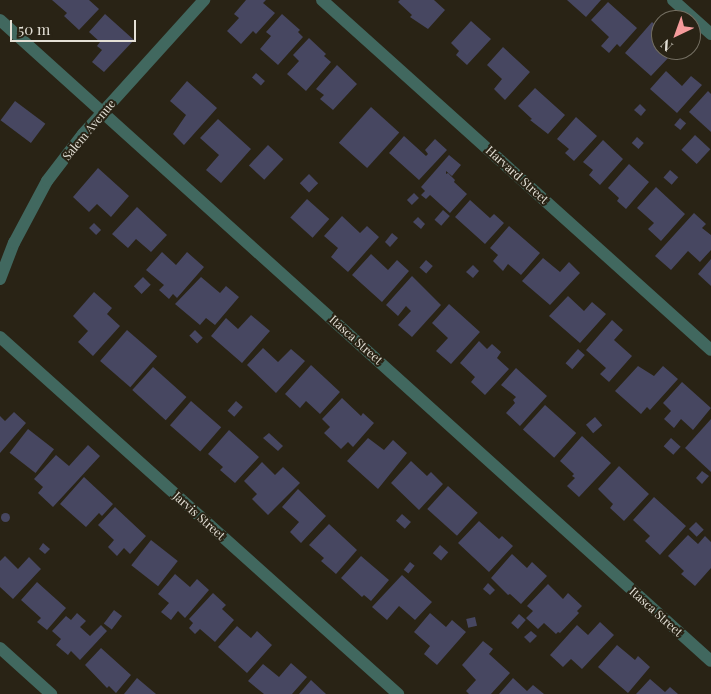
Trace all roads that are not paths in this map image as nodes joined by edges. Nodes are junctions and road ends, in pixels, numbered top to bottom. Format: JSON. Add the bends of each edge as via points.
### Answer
{"nodes":[{"id":1,"x":204,"y":0,"type":"edge"},
{"id":2,"x":322,"y":0,"type":"edge"},
{"id":3,"x":673,"y":0,"type":"edge"},
{"id":4,"x":0,"y":20,"type":"edge"},
{"id":5,"x":711,"y":34,"type":"edge"},
{"id":6,"x":103,"y":112,"type":"junction"},
{"id":7,"x":0,"y":279,"type":"edge"},
{"id":8,"x":0,"y":337,"type":"edge"},
{"id":9,"x":711,"y":350,"type":"edge"},
{"id":10,"x":0,"y":648,"type":"edge"},
{"id":11,"x":711,"y":662,"type":"edge"},
{"id":12,"x":51,"y":694,"type":"edge"},
{"id":13,"x":398,"y":694,"type":"edge"}],
"edges":[{"from":1,"to":6,"type":"street","name":"Salem Avenue"},
{"from":2,"to":9,"type":"street","name":"Harvard Street"},
{"from":3,"to":5,"type":"street"},
{"from":4,"to":6,"type":"street","name":"Itasca Street"},
{"from":6,"to":7,"type":"street","name":"Salem Avenue","via":[[47,182],[14,243]]},
{"from":6,"to":11,"type":"street","name":"Itasca Street"},
{"from":8,"to":13,"type":"street","name":"Jarvis Street"},
{"from":10,"to":12,"type":"street"}]}
